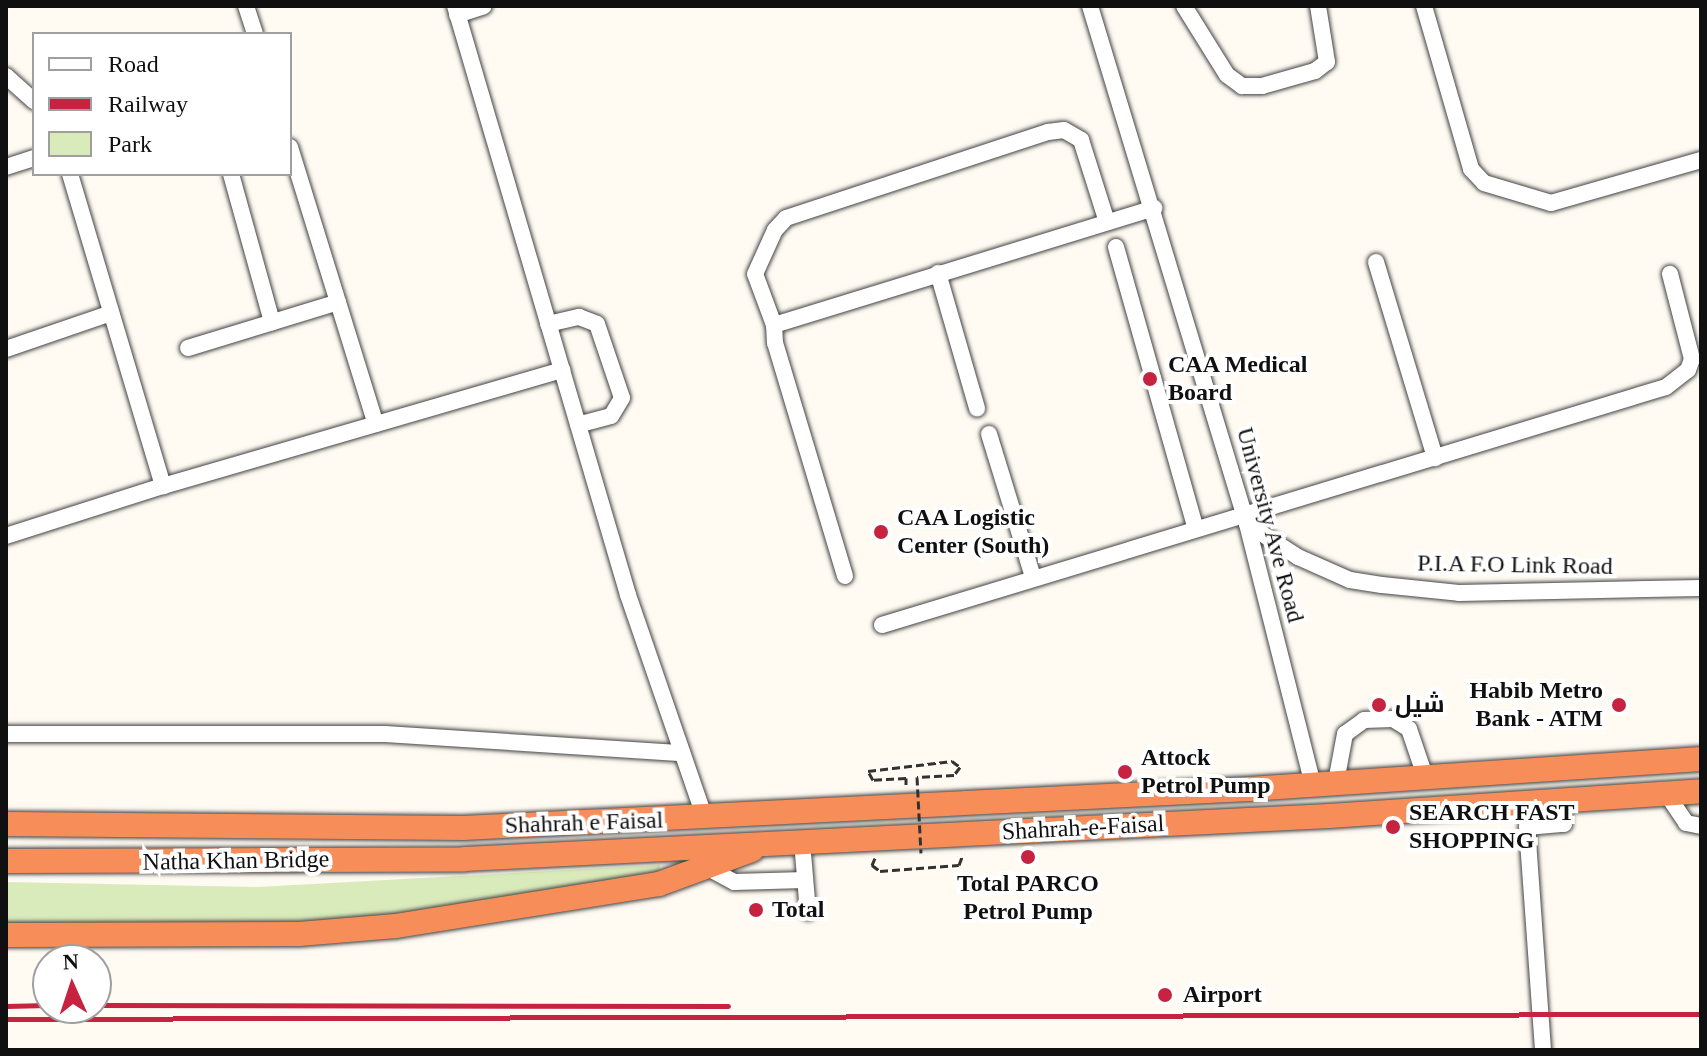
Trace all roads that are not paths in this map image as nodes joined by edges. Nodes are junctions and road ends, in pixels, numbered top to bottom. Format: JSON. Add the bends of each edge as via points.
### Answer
{"nodes":[{"id":1,"x":246,"y":6,"type":"edge"},
{"id":2,"x":484,"y":6,"type":"edge"},
{"id":3,"x":1090,"y":6,"type":"edge"},
{"id":4,"x":1184,"y":6,"type":"edge"},
{"id":5,"x":1318,"y":6,"type":"edge"},
{"id":6,"x":1424,"y":6,"type":"edge"},
{"id":7,"x":456,"y":10,"type":"edge"},
{"id":8,"x":254,"y":32,"type":"edge"},
{"id":9,"x":6,"y":76,"type":"edge"},
{"id":10,"x":32,"y":99,"type":"edge"},
{"id":11,"x":292,"y":153,"type":"edge"},
{"id":12,"x":32,"y":159,"type":"edge"},
{"id":13,"x":1701,"y":160,"type":"edge"},
{"id":14,"x":6,"y":167,"type":"edge"},
{"id":15,"x":71,"y":176,"type":"edge"},
{"id":16,"x":232,"y":176,"type":"edge"},
{"id":17,"x":1154,"y":208,"type":"junction"},
{"id":18,"x":1107,"y":222,"type":"junction"},
{"id":19,"x":1116,"y":247,"type":"dead end"},
{"id":20,"x":1376,"y":262,"type":"dead end"},
{"id":21,"x":938,"y":273,"type":"junction"},
{"id":22,"x":1670,"y":274,"type":"dead end"},
{"id":23,"x":338,"y":302,"type":"junction"},
{"id":24,"x":111,"y":313,"type":"junction"},
{"id":25,"x":272,"y":322,"type":"junction"},
{"id":26,"x":548,"y":324,"type":"junction"},
{"id":27,"x":774,"y":325,"type":"junction"},
{"id":28,"x":188,"y":348,"type":"dead end"},
{"id":29,"x":6,"y":349,"type":"edge"},
{"id":30,"x":562,"y":370,"type":"junction"},
{"id":31,"x":977,"y":408,"type":"dead end"},
{"id":32,"x":376,"y":424,"type":"junction"},
{"id":33,"x":578,"y":425,"type":"junction"},
{"id":34,"x":989,"y":434,"type":"dead end"},
{"id":35,"x":1435,"y":458,"type":"junction"},
{"id":36,"x":163,"y":486,"type":"junction"},
{"id":37,"x":1245,"y":520,"type":"junction"},
{"id":38,"x":1196,"y":529,"type":"junction"},
{"id":39,"x":6,"y":536,"type":"edge"},
{"id":40,"x":845,"y":576,"type":"dead end"},
{"id":41,"x":1033,"y":577,"type":"junction"},
{"id":42,"x":1701,"y":588,"type":"edge"},
{"id":43,"x":882,"y":625,"type":"dead end"},
{"id":44,"x":6,"y":734,"type":"edge"},
{"id":45,"x":682,"y":753,"type":"junction"},
{"id":46,"x":1701,"y":759,"type":"edge"},
{"id":47,"x":1425,"y":776,"type":"junction"},
{"id":48,"x":1325,"y":783,"type":"junction"},
{"id":49,"x":1701,"y":791,"type":"edge"},
{"id":50,"x":1666,"y":793,"type":"junction"},
{"id":51,"x":1563,"y":800,"type":"junction"},
{"id":52,"x":705,"y":818,"type":"junction"},
{"id":53,"x":6,"y":824,"type":"edge"},
{"id":54,"x":1701,"y":826,"type":"edge"},
{"id":55,"x":463,"y":828,"type":"joint"},
{"id":56,"x":802,"y":842,"type":"junction"},
{"id":57,"x":769,"y":843,"type":"junction"},
{"id":58,"x":465,"y":859,"type":"joint"},
{"id":59,"x":6,"y":861,"type":"edge"},
{"id":60,"x":708,"y":868,"type":"junction"},
{"id":61,"x":805,"y":880,"type":"junction"},
{"id":62,"x":808,"y":912,"type":"dead end"},
{"id":63,"x":6,"y":935,"type":"edge"},
{"id":64,"x":1543,"y":1050,"type":"edge"}],
"edges":[{"from":1,"to":8,"type":"street"},
{"from":2,"to":7,"type":"street"},
{"from":3,"to":17,"type":"street","name":"University Ave Road"},
{"from":4,"to":5,"type":"street","via":[[1227,75],[1242,86],[1262,86],[1315,71],[1327,62]]},
{"from":6,"to":13,"type":"street","via":[[1471,169],[1484,183],[1551,203]]},
{"from":7,"to":26,"type":"street"},
{"from":9,"to":10,"type":"street"},
{"from":11,"to":23,"type":"street"},
{"from":12,"to":14,"type":"street"},
{"from":15,"to":24,"type":"street"},
{"from":16,"to":25,"type":"street"},
{"from":17,"to":18,"type":"street"},
{"from":17,"to":37,"type":"street","name":"University Ave Road"},
{"from":18,"to":21,"type":"street"},
{"from":18,"to":27,"type":"street","via":[[1081,140],[1064,130],[1048,132],[786,218],[755,274]]},
{"from":19,"to":38,"type":"street"},
{"from":20,"to":35,"type":"street"},
{"from":21,"to":27,"type":"street"},
{"from":21,"to":31,"type":"street"},
{"from":22,"to":35,"type":"street","via":[[1691,346],[1688,370],[1676,381]]},
{"from":23,"to":25,"type":"street"},
{"from":23,"to":32,"type":"street"},
{"from":24,"to":29,"type":"street"},
{"from":24,"to":36,"type":"street"},
{"from":25,"to":28,"type":"street"},
{"from":26,"to":30,"type":"street"},
{"from":26,"to":33,"type":"street","via":[[592,319],[622,398],[611,416]]},
{"from":27,"to":40,"type":"street"},
{"from":30,"to":32,"type":"street"},
{"from":30,"to":33,"type":"street"},
{"from":32,"to":36,"type":"street"},
{"from":33,"to":45,"type":"street"},
{"from":34,"to":41,"type":"street"},
{"from":35,"to":37,"type":"street"},
{"from":36,"to":39,"type":"street"},
{"from":37,"to":38,"type":"street"},
{"from":37,"to":42,"type":"street","name":"P.I.A F.O Link Road","via":[[1298,557],[1350,580],[1382,585],[1459,593]]},
{"from":37,"to":48,"type":"street","name":"University Ave Road"},
{"from":38,"to":41,"type":"street"},
{"from":41,"to":43,"type":"street"},
{"from":44,"to":45,"type":"street","via":[[385,734]]},
{"from":45,"to":52,"type":"street"},
{"from":46,"to":47,"type":"highway","name":"Shahrah-e-Faisal"},
{"from":47,"to":48,"type":"highway","name":"Shahrah-e-Faisal"},
{"from":47,"to":48,"type":"street","via":[[1409,729],[1393,719],[1364,720],[1345,734]]},
{"from":48,"to":52,"type":"highway","name":"Shahrah-e-Faisal"},
{"from":49,"to":50,"type":"highway","name":"Shahrah-e-Faisal"},
{"from":50,"to":51,"type":"highway","name":"Shahrah-e-Faisal"},
{"from":50,"to":54,"type":"street","via":[[1686,823]]},
{"from":51,"to":56,"type":"highway","name":"Shahrah-e-Faisal"},
{"from":51,"to":64,"type":"street","via":[[1564,824],[1527,827]]},
{"from":52,"to":55,"type":"highway","name":"Shahrah e Faisal"},
{"from":53,"to":55,"type":"highway","name":"Natha Khan Bridge"},
{"from":56,"to":57,"type":"highway","name":"Shahrah-e-Faisal"},
{"from":56,"to":61,"type":"street"},
{"from":57,"to":58,"type":"highway","name":"Shahrah-e-Faisal"},
{"from":57,"to":60,"type":"highway"},
{"from":58,"to":59,"type":"highway","name":"Natha Khan Bridge"},
{"from":60,"to":61,"type":"street","via":[[734,882]]},
{"from":60,"to":63,"type":"highway","via":[[659,884],[396,926],[299,934]]},
{"from":61,"to":62,"type":"street"}]}
